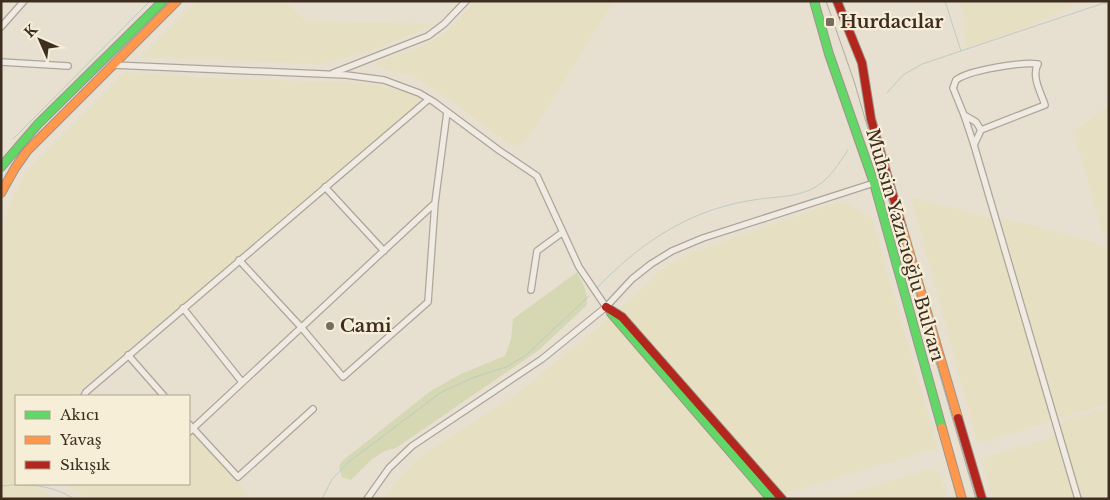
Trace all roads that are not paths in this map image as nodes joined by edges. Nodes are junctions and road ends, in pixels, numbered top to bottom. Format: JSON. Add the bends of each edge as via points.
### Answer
{"nodes":[{"id":1,"x":24,"y":1,"type":"edge"},
{"id":2,"x":163,"y":1,"type":"edge"},
{"id":3,"x":177,"y":1,"type":"edge"},
{"id":4,"x":466,"y":1,"type":"edge"},
{"id":5,"x":814,"y":1,"type":"edge"},
{"id":6,"x":836,"y":1,"type":"edge"},
{"id":7,"x":1,"y":27,"type":"edge"},
{"id":8,"x":1,"y":62,"type":"edge"},
{"id":9,"x":113,"y":65,"type":"junction"},
{"id":10,"x":68,"y":66,"type":"dead end"},
{"id":11,"x":331,"y":74,"type":"junction"},
{"id":12,"x":429,"y":99,"type":"junction"},
{"id":13,"x":447,"y":112,"type":"junction"},
{"id":14,"x":964,"y":115,"type":"junction"},
{"id":15,"x":981,"y":130,"type":"junction"},
{"id":16,"x":974,"y":145,"type":"junction"},
{"id":17,"x":1,"y":166,"type":"edge"},
{"id":18,"x":874,"y":183,"type":"junction"},
{"id":19,"x":325,"y":187,"type":"junction"},
{"id":20,"x":1,"y":193,"type":"edge"},
{"id":21,"x":436,"y":203,"type":"junction"},
{"id":22,"x":563,"y":232,"type":"junction"},
{"id":23,"x":384,"y":251,"type":"junction"},
{"id":24,"x":239,"y":260,"type":"junction"},
{"id":25,"x":531,"y":290,"type":"dead end"},
{"id":26,"x":606,"y":307,"type":"junction"},
{"id":27,"x":183,"y":308,"type":"junction"},
{"id":28,"x":301,"y":327,"type":"junction"},
{"id":29,"x":128,"y":355,"type":"junction"},
{"id":30,"x":242,"y":382,"type":"junction"},
{"id":31,"x":84,"y":395,"type":"edge"},
{"id":32,"x":163,"y":395,"type":"edge"},
{"id":33,"x":313,"y":409,"type":"dead end"},
{"id":34,"x":190,"y":428,"type":"edge"},
{"id":35,"x":367,"y":499,"type":"edge"},
{"id":36,"x":771,"y":499,"type":"edge"},
{"id":37,"x":782,"y":499,"type":"edge"},
{"id":38,"x":962,"y":499,"type":"edge"},
{"id":39,"x":982,"y":499,"type":"edge"},
{"id":40,"x":1078,"y":499,"type":"edge"}],
"edges":[{"from":1,"to":7,"type":"street"},
{"from":2,"to":17,"type":"main road","via":[[54,108]]},
{"from":3,"to":9,"type":"main road"},
{"from":4,"to":11,"type":"street","via":[[428,36]]},
{"from":5,"to":18,"type":"main road","name":"Muhsin Yazıcıoğlu Bulvarı"},
{"from":6,"to":39,"type":"main road","name":"Muhsin Yazıcıoğlu Bulvarı","via":[[858,49],[871,119]]},
{"from":8,"to":10,"type":"street"},
{"from":9,"to":11,"type":"street"},
{"from":9,"to":20,"type":"main road","via":[[28,152]]},
{"from":11,"to":12,"type":"street","via":[[393,82]]},
{"from":12,"to":13,"type":"street"},
{"from":12,"to":19,"type":"street"},
{"from":13,"to":21,"type":"street"},
{"from":13,"to":22,"type":"street","via":[[537,176]]},
{"from":14,"to":15,"type":"street"},
{"from":14,"to":15,"type":"street","via":[[953,88],[957,78],[1015,64],[1038,64],[1035,75],[1045,104]]},
{"from":14,"to":16,"type":"street"},
{"from":15,"to":16,"type":"street"},
{"from":16,"to":40,"type":"street"},
{"from":18,"to":26,"type":"street","via":[[682,246],[641,271]]},
{"from":18,"to":38,"type":"main road","name":"Muhsin Yazıcıoğlu Bulvarı"},
{"from":19,"to":23,"type":"street"},
{"from":19,"to":24,"type":"street"},
{"from":21,"to":23,"type":"street"},
{"from":21,"to":28,"type":"street","via":[[428,302],[343,377]]},
{"from":22,"to":25,"type":"street","via":[[537,251]]},
{"from":22,"to":26,"type":"street","via":[[579,267]]},
{"from":23,"to":28,"type":"street"},
{"from":24,"to":27,"type":"street"},
{"from":24,"to":28,"type":"street"},
{"from":26,"to":35,"type":"street","via":[[542,359],[412,446],[389,468]]},
{"from":26,"to":36,"type":"main road"},
{"from":26,"to":37,"type":"main road","via":[[622,317]]},
{"from":27,"to":29,"type":"street"},
{"from":27,"to":30,"type":"street"},
{"from":28,"to":30,"type":"street"},
{"from":29,"to":31,"type":"street"},
{"from":29,"to":32,"type":"street"},
{"from":30,"to":34,"type":"street"},
{"from":33,"to":34,"type":"street","via":[[238,477]]}]}
